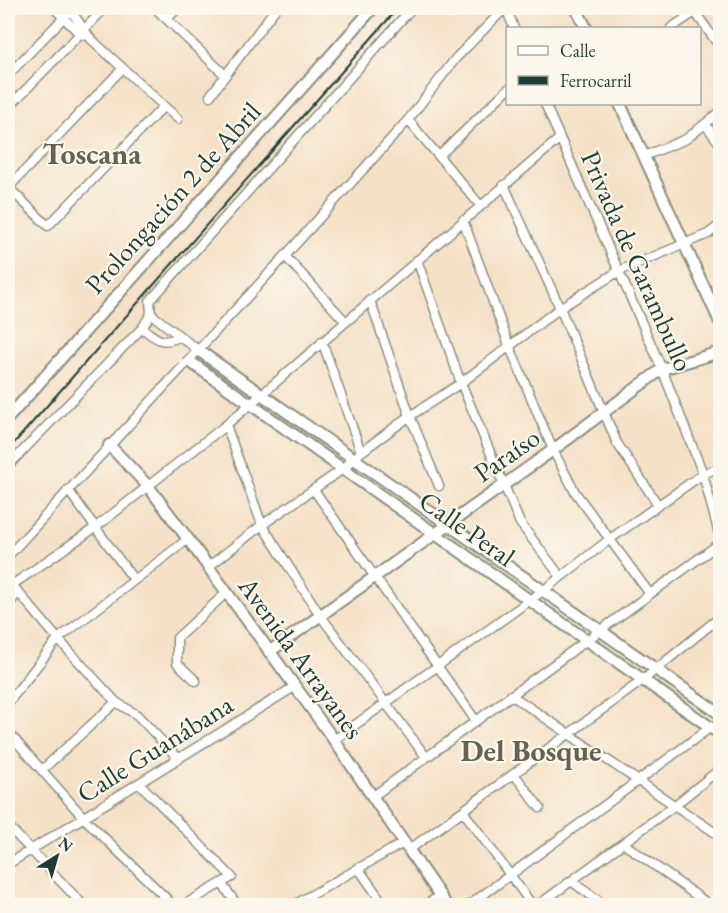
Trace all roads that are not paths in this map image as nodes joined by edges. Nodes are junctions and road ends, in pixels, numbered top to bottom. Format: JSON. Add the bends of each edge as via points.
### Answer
{"nodes":[{"id":1,"x":54,"y":8,"type":"edge"},
{"id":2,"x":71,"y":8,"type":"edge"},
{"id":3,"x":105,"y":8,"type":"edge"},
{"id":4,"x":155,"y":8,"type":"edge"},
{"id":5,"x":178,"y":8,"type":"edge"},
{"id":6,"x":276,"y":8,"type":"edge"},
{"id":7,"x":373,"y":8,"type":"edge"},
{"id":8,"x":412,"y":8,"type":"edge"},
{"id":9,"x":505,"y":8,"type":"edge"},
{"id":10,"x":576,"y":8,"type":"edge"},
{"id":11,"x":696,"y":9,"type":"edge"},
{"id":12,"x":64,"y":17,"type":"junction"},
{"id":13,"x":168,"y":19,"type":"junction"},
{"id":14,"x":514,"y":27,"type":"edge"},
{"id":15,"x":586,"y":27,"type":"edge"},
{"id":16,"x":672,"y":27,"type":"edge"},
{"id":17,"x":82,"y":31,"type":"junction"},
{"id":18,"x":720,"y":47,"type":"edge"},
{"id":19,"x":122,"y":69,"type":"junction"},
{"id":20,"x":8,"y":75,"type":"edge"},
{"id":21,"x":225,"y":75,"type":"junction"},
{"id":22,"x":506,"y":90,"type":"edge"},
{"id":23,"x":210,"y":96,"type":"dead end"},
{"id":24,"x":545,"y":105,"type":"edge"},
{"id":25,"x":620,"y":105,"type":"edge"},
{"id":26,"x":164,"y":106,"type":"junction"},
{"id":27,"x":8,"y":108,"type":"edge"},
{"id":28,"x":720,"y":112,"type":"edge"},
{"id":29,"x":178,"y":120,"type":"dead end"},
{"id":30,"x":408,"y":120,"type":"junction"},
{"id":31,"x":705,"y":124,"type":"junction"},
{"id":32,"x":560,"y":138,"type":"junction"},
{"id":33,"x":720,"y":144,"type":"edge"},
{"id":34,"x":440,"y":156,"type":"junction"},
{"id":35,"x":644,"y":156,"type":"junction"},
{"id":36,"x":504,"y":185,"type":"junction"},
{"id":37,"x":8,"y":187,"type":"edge"},
{"id":38,"x":480,"y":205,"type":"junction"},
{"id":39,"x":463,"y":220,"type":"junction"},
{"id":40,"x":720,"y":225,"type":"edge"},
{"id":41,"x":685,"y":244,"type":"junction"},
{"id":42,"x":285,"y":256,"type":"junction"},
{"id":43,"x":417,"y":260,"type":"junction"},
{"id":44,"x":619,"y":271,"type":"junction"},
{"id":45,"x":370,"y":300,"type":"junction"},
{"id":46,"x":560,"y":308,"type":"junction"},
{"id":47,"x":151,"y":314,"type":"junction"},
{"id":48,"x":345,"y":321,"type":"junction"},
{"id":49,"x":720,"y":322,"type":"edge"},
{"id":50,"x":142,"y":328,"type":"junction"},
{"id":51,"x":179,"y":337,"type":"junction"},
{"id":52,"x":322,"y":342,"type":"junction"},
{"id":53,"x":509,"y":345,"type":"junction"},
{"id":54,"x":198,"y":350,"type":"junction"},
{"id":55,"x":720,"y":352,"type":"edge"},
{"id":56,"x":189,"y":361,"type":"junction"},
{"id":57,"x":662,"y":369,"type":"junction"},
{"id":58,"x":460,"y":383,"type":"junction"},
{"id":59,"x":260,"y":395,"type":"junction"},
{"id":60,"x":250,"y":404,"type":"junction"},
{"id":61,"x":603,"y":413,"type":"junction"},
{"id":62,"x":410,"y":416,"type":"junction"},
{"id":63,"x":8,"y":418,"type":"edge"},
{"id":64,"x":226,"y":425,"type":"junction"},
{"id":65,"x":109,"y":445,"type":"junction"},
{"id":66,"x":553,"y":450,"type":"junction"},
{"id":67,"x":357,"y":456,"type":"junction"},
{"id":68,"x":8,"y":466,"type":"edge"},
{"id":69,"x":720,"y":467,"type":"edge"},
{"id":70,"x":343,"y":469,"type":"junction"},
{"id":71,"x":703,"y":474,"type":"junction"},
{"id":72,"x":504,"y":484,"type":"junction"},
{"id":73,"x":148,"y":486,"type":"junction"},
{"id":74,"x":439,"y":486,"type":"dead end"},
{"id":75,"x":68,"y":490,"type":"junction"},
{"id":76,"x":314,"y":490,"type":"junction"},
{"id":77,"x":658,"y":505,"type":"junction"},
{"id":78,"x":447,"y":524,"type":"junction"},
{"id":79,"x":262,"y":525,"type":"junction"},
{"id":80,"x":96,"y":527,"type":"junction"},
{"id":81,"x":434,"y":534,"type":"junction"},
{"id":82,"x":188,"y":539,"type":"junction"},
{"id":83,"x":610,"y":539,"type":"junction"},
{"id":84,"x":720,"y":540,"type":"edge"},
{"id":85,"x":8,"y":556,"type":"edge"},
{"id":86,"x":208,"y":567,"type":"junction"},
{"id":87,"x":374,"y":576,"type":"junction"},
{"id":88,"x":561,"y":577,"type":"junction"},
{"id":89,"x":134,"y":580,"type":"junction"},
{"id":90,"x":13,"y":586,"type":"edge"},
{"id":91,"x":544,"y":590,"type":"junction"},
{"id":92,"x":226,"y":593,"type":"junction"},
{"id":93,"x":650,"y":594,"type":"junction"},
{"id":94,"x":530,"y":600,"type":"junction"},
{"id":95,"x":8,"y":606,"type":"edge"},
{"id":96,"x":321,"y":615,"type":"junction"},
{"id":97,"x":720,"y":617,"type":"edge"},
{"id":98,"x":600,"y":629,"type":"junction"},
{"id":99,"x":58,"y":639,"type":"junction"},
{"id":100,"x":586,"y":640,"type":"junction"},
{"id":101,"x":269,"y":652,"type":"junction"},
{"id":102,"x":438,"y":666,"type":"junction"},
{"id":103,"x":657,"y":669,"type":"junction"},
{"id":104,"x":643,"y":680,"type":"junction"},
{"id":105,"x":196,"y":681,"type":"dead end"},
{"id":106,"x":294,"y":687,"type":"junction"},
{"id":107,"x":511,"y":695,"type":"junction"},
{"id":108,"x":116,"y":702,"type":"junction"},
{"id":109,"x":8,"y":703,"type":"edge"},
{"id":110,"x":386,"y":704,"type":"junction"},
{"id":111,"x":720,"y":714,"type":"edge"},
{"id":112,"x":476,"y":721,"type":"junction"},
{"id":113,"x":716,"y":730,"type":"edge"},
{"id":114,"x":8,"y":732,"type":"edge"},
{"id":115,"x":568,"y":734,"type":"junction"},
{"id":116,"x":334,"y":740,"type":"junction"},
{"id":117,"x":426,"y":757,"type":"junction"},
{"id":118,"x":179,"y":759,"type":"junction"},
{"id":119,"x":720,"y":769,"type":"edge"},
{"id":120,"x":42,"y":770,"type":"junction"},
{"id":121,"x":514,"y":774,"type":"junction"},
{"id":122,"x":639,"y":780,"type":"junction"},
{"id":123,"x":139,"y":783,"type":"junction"},
{"id":124,"x":372,"y":797,"type":"junction"},
{"id":125,"x":675,"y":805,"type":"junction"},
{"id":126,"x":540,"y":808,"type":"dead end"},
{"id":127,"x":463,"y":811,"type":"junction"},
{"id":128,"x":84,"y":818,"type":"junction"},
{"id":129,"x":8,"y":826,"type":"edge"},
{"id":130,"x":720,"y":836,"type":"edge"},
{"id":131,"x":623,"y":843,"type":"junction"},
{"id":132,"x":408,"y":846,"type":"junction"},
{"id":133,"x":30,"y":852,"type":"junction"},
{"id":134,"x":8,"y":864,"type":"edge"},
{"id":135,"x":358,"y":868,"type":"junction"},
{"id":136,"x":511,"y":874,"type":"junction"},
{"id":137,"x":571,"y":881,"type":"junction"},
{"id":138,"x":222,"y":884,"type":"junction"},
{"id":139,"x":441,"y":895,"type":"junction"},
{"id":140,"x":84,"y":906,"type":"edge"},
{"id":141,"x":174,"y":906,"type":"edge"},
{"id":142,"x":182,"y":906,"type":"edge"},
{"id":143,"x":238,"y":906,"type":"edge"},
{"id":144,"x":292,"y":906,"type":"edge"},
{"id":145,"x":385,"y":906,"type":"edge"},
{"id":146,"x":424,"y":906,"type":"edge"},
{"id":147,"x":447,"y":906,"type":"edge"},
{"id":148,"x":468,"y":906,"type":"edge"},
{"id":149,"x":535,"y":906,"type":"edge"},
{"id":150,"x":606,"y":906,"type":"edge"},
{"id":151,"x":711,"y":906,"type":"edge"}],
"edges":[{"from":1,"to":12,"type":"street"},
{"from":2,"to":12,"type":"street"},
{"from":2,"to":17,"type":"street"},
{"from":3,"to":17,"type":"street"},
{"from":4,"to":13,"type":"street"},
{"from":5,"to":13,"type":"street"},
{"from":6,"to":21,"type":"street"},
{"from":7,"to":63,"type":"main road","name":"Prolongación 2 de Abril"},
{"from":8,"to":47,"type":"street","via":[[150,302]]},
{"from":9,"to":14,"type":"street"},
{"from":9,"to":30,"type":"street","via":[[456,58]]},
{"from":10,"to":15,"type":"main road"},
{"from":11,"to":16,"type":"street"},
{"from":11,"to":18,"type":"street"},
{"from":12,"to":17,"type":"street"},
{"from":12,"to":20,"type":"street"},
{"from":13,"to":21,"type":"street"},
{"from":17,"to":19,"type":"street"},
{"from":17,"to":27,"type":"street"},
{"from":19,"to":26,"type":"street"},
{"from":19,"to":37,"type":"street"},
{"from":21,"to":23,"type":"street"},
{"from":22,"to":34,"type":"street"},
{"from":24,"to":32,"type":"street","name":"Privada de Garambullo"},
{"from":25,"to":35,"type":"main road"},
{"from":26,"to":29,"type":"street"},
{"from":26,"to":37,"type":"street","via":[[48,226]]},
{"from":28,"to":31,"type":"street"},
{"from":30,"to":34,"type":"street"},
{"from":30,"to":42,"type":"street"},
{"from":31,"to":33,"type":"street"},
{"from":31,"to":35,"type":"street","via":[[686,139]]},
{"from":32,"to":36,"type":"street"},
{"from":32,"to":44,"type":"street","name":"Privada de Garambullo"},
{"from":34,"to":38,"type":"street"},
{"from":35,"to":41,"type":"main road"},
{"from":36,"to":38,"type":"street"},
{"from":36,"to":46,"type":"street"},
{"from":38,"to":39,"type":"street"},
{"from":39,"to":43,"type":"street"},
{"from":39,"to":53,"type":"street"},
{"from":40,"to":41,"type":"street"},
{"from":41,"to":44,"type":"street"},
{"from":41,"to":49,"type":"main road"},
{"from":42,"to":48,"type":"street"},
{"from":42,"to":54,"type":"street"},
{"from":43,"to":45,"type":"street"},
{"from":43,"to":58,"type":"street"},
{"from":44,"to":46,"type":"street"},
{"from":44,"to":57,"type":"street","name":"Privada de Garambullo"},
{"from":45,"to":48,"type":"street"},
{"from":45,"to":62,"type":"street"},
{"from":46,"to":53,"type":"street"},
{"from":46,"to":61,"type":"street"},
{"from":47,"to":50,"type":"street"},
{"from":47,"to":51,"type":"street"},
{"from":48,"to":52,"type":"street"},
{"from":50,"to":51,"type":"street","via":[[158,340]]},
{"from":50,"to":68,"type":"street"},
{"from":51,"to":54,"type":"street"},
{"from":52,"to":59,"type":"street"},
{"from":52,"to":67,"type":"street"},
{"from":53,"to":58,"type":"street"},
{"from":53,"to":66,"type":"street"},
{"from":54,"to":56,"type":"street"},
{"from":54,"to":59,"type":"main road","name":"Calle Peral"},
{"from":55,"to":57,"type":"main road","name":"Paraíso"},
{"from":56,"to":60,"type":"main road","name":"Calle Peral"},
{"from":56,"to":65,"type":"street"},
{"from":57,"to":61,"type":"main road","name":"Paraíso"},
{"from":57,"to":71,"type":"street","name":"Privada de Garambullo"},
{"from":58,"to":62,"type":"street"},
{"from":58,"to":72,"type":"street"},
{"from":59,"to":60,"type":"street"},
{"from":59,"to":67,"type":"main road","name":"Calle Peral"},
{"from":60,"to":64,"type":"street"},
{"from":60,"to":70,"type":"main road","name":"Calle Peral"},
{"from":61,"to":66,"type":"main road","name":"Paraíso"},
{"from":61,"to":77,"type":"street","via":[[617,443]]},
{"from":62,"to":67,"type":"street"},
{"from":62,"to":74,"type":"street"},
{"from":64,"to":73,"type":"street"},
{"from":64,"to":79,"type":"street"},
{"from":65,"to":73,"type":"main road","name":"Avenida Arrayanes"},
{"from":65,"to":75,"type":"street"},
{"from":66,"to":72,"type":"main road","name":"Paraíso"},
{"from":66,"to":83,"type":"street","via":[[574,492]]},
{"from":67,"to":70,"type":"street"},
{"from":67,"to":78,"type":"main road","name":"Calle Peral"},
{"from":69,"to":71,"type":"street"},
{"from":70,"to":76,"type":"street"},
{"from":70,"to":81,"type":"main road","name":"Calle Peral"},
{"from":71,"to":77,"type":"street"},
{"from":71,"to":84,"type":"street","name":"Privada de Garambullo"},
{"from":72,"to":78,"type":"main road","name":"Paraíso"},
{"from":72,"to":88,"type":"street","via":[[520,523]]},
{"from":73,"to":80,"type":"street"},
{"from":73,"to":82,"type":"main road","name":"Avenida Arrayanes"},
{"from":75,"to":80,"type":"street"},
{"from":75,"to":85,"type":"street"},
{"from":76,"to":79,"type":"street"},
{"from":76,"to":87,"type":"street"},
{"from":77,"to":83,"type":"street"},
{"from":78,"to":81,"type":"main road","name":"Paraíso"},
{"from":78,"to":91,"type":"main road","name":"Calle Peral"},
{"from":79,"to":86,"type":"street"},
{"from":79,"to":96,"type":"street"},
{"from":80,"to":89,"type":"street"},
{"from":80,"to":90,"type":"street"},
{"from":81,"to":87,"type":"main road","name":"Paraíso"},
{"from":81,"to":94,"type":"main road","name":"Calle Peral"},
{"from":82,"to":86,"type":"main road","name":"Avenida Arrayanes"},
{"from":82,"to":89,"type":"street"},
{"from":83,"to":88,"type":"street"},
{"from":83,"to":93,"type":"street"},
{"from":84,"to":93,"type":"street"},
{"from":86,"to":92,"type":"main road","name":"Avenida Arrayanes"},
{"from":87,"to":96,"type":"main road","name":"Paraíso"},
{"from":87,"to":102,"type":"street"},
{"from":88,"to":91,"type":"street"},
{"from":89,"to":99,"type":"street"},
{"from":90,"to":95,"type":"street"},
{"from":90,"to":99,"type":"street"},
{"from":91,"to":94,"type":"street"},
{"from":91,"to":98,"type":"main road","name":"Calle Peral"},
{"from":92,"to":101,"type":"main road","name":"Avenida Arrayanes"},
{"from":92,"to":105,"type":"street","via":[[177,638],[177,663]]},
{"from":93,"to":98,"type":"street"},
{"from":94,"to":100,"type":"main road","name":"Calle Peral"},
{"from":94,"to":102,"type":"street"},
{"from":96,"to":101,"type":"main road","name":"Paraíso"},
{"from":96,"to":110,"type":"street"},
{"from":97,"to":103,"type":"street"},
{"from":98,"to":100,"type":"street"},
{"from":98,"to":103,"type":"main road","name":"Calle Peral"},
{"from":99,"to":108,"type":"street"},
{"from":99,"to":109,"type":"street"},
{"from":100,"to":104,"type":"main road","name":"Calle Peral"},
{"from":100,"to":107,"type":"street"},
{"from":101,"to":106,"type":"main road","name":"Avenida Arrayanes"},
{"from":102,"to":110,"type":"street"},
{"from":102,"to":112,"type":"street"},
{"from":103,"to":104,"type":"street"},
{"from":103,"to":111,"type":"main road","name":"Calle Peral"},
{"from":104,"to":113,"type":"main road","name":"Calle Peral"},
{"from":104,"to":115,"type":"street"},
{"from":106,"to":116,"type":"main road","name":"Avenida Arrayanes"},
{"from":106,"to":118,"type":"street","name":"Calle Guanábana"},
{"from":107,"to":112,"type":"street"},
{"from":107,"to":115,"type":"street"},
{"from":108,"to":118,"type":"street","via":[[137,715]]},
{"from":108,"to":120,"type":"street"},
{"from":110,"to":116,"type":"street"},
{"from":110,"to":117,"type":"street"},
{"from":112,"to":117,"type":"street"},
{"from":113,"to":122,"type":"street"},
{"from":114,"to":120,"type":"street"},
{"from":115,"to":121,"type":"street"},
{"from":115,"to":122,"type":"street"},
{"from":116,"to":124,"type":"main road","name":"Avenida Arrayanes"},
{"from":117,"to":124,"type":"street"},
{"from":118,"to":123,"type":"street","name":"Calle Guanábana"},
{"from":119,"to":125,"type":"street"},
{"from":120,"to":128,"type":"street"},
{"from":121,"to":126,"type":"street"},
{"from":121,"to":127,"type":"street"},
{"from":122,"to":125,"type":"street"},
{"from":122,"to":136,"type":"street"},
{"from":123,"to":128,"type":"street","name":"Calle Guanábana"},
{"from":123,"to":138,"type":"street","via":[[232,877]]},
{"from":124,"to":132,"type":"main road","name":"Avenida Arrayanes"},
{"from":125,"to":130,"type":"street"},
{"from":125,"to":131,"type":"street"},
{"from":127,"to":132,"type":"street"},
{"from":127,"to":136,"type":"street"},
{"from":128,"to":133,"type":"street","name":"Calle Guanábana"},
{"from":128,"to":141,"type":"street"},
{"from":129,"to":133,"type":"street"},
{"from":131,"to":137,"type":"street"},
{"from":131,"to":151,"type":"street"},
{"from":132,"to":135,"type":"street"},
{"from":132,"to":139,"type":"main road","name":"Avenida Arrayanes"},
{"from":133,"to":134,"type":"street","name":"Calle Guanábana"},
{"from":133,"to":140,"type":"street"},
{"from":135,"to":144,"type":"street"},
{"from":135,"to":145,"type":"street"},
{"from":136,"to":148,"type":"street"},
{"from":136,"to":149,"type":"street"},
{"from":137,"to":149,"type":"street"},
{"from":137,"to":150,"type":"street"},
{"from":138,"to":142,"type":"street"},
{"from":138,"to":143,"type":"street"},
{"from":139,"to":146,"type":"street"},
{"from":139,"to":147,"type":"main road","name":"Avenida Arrayanes"}]}
